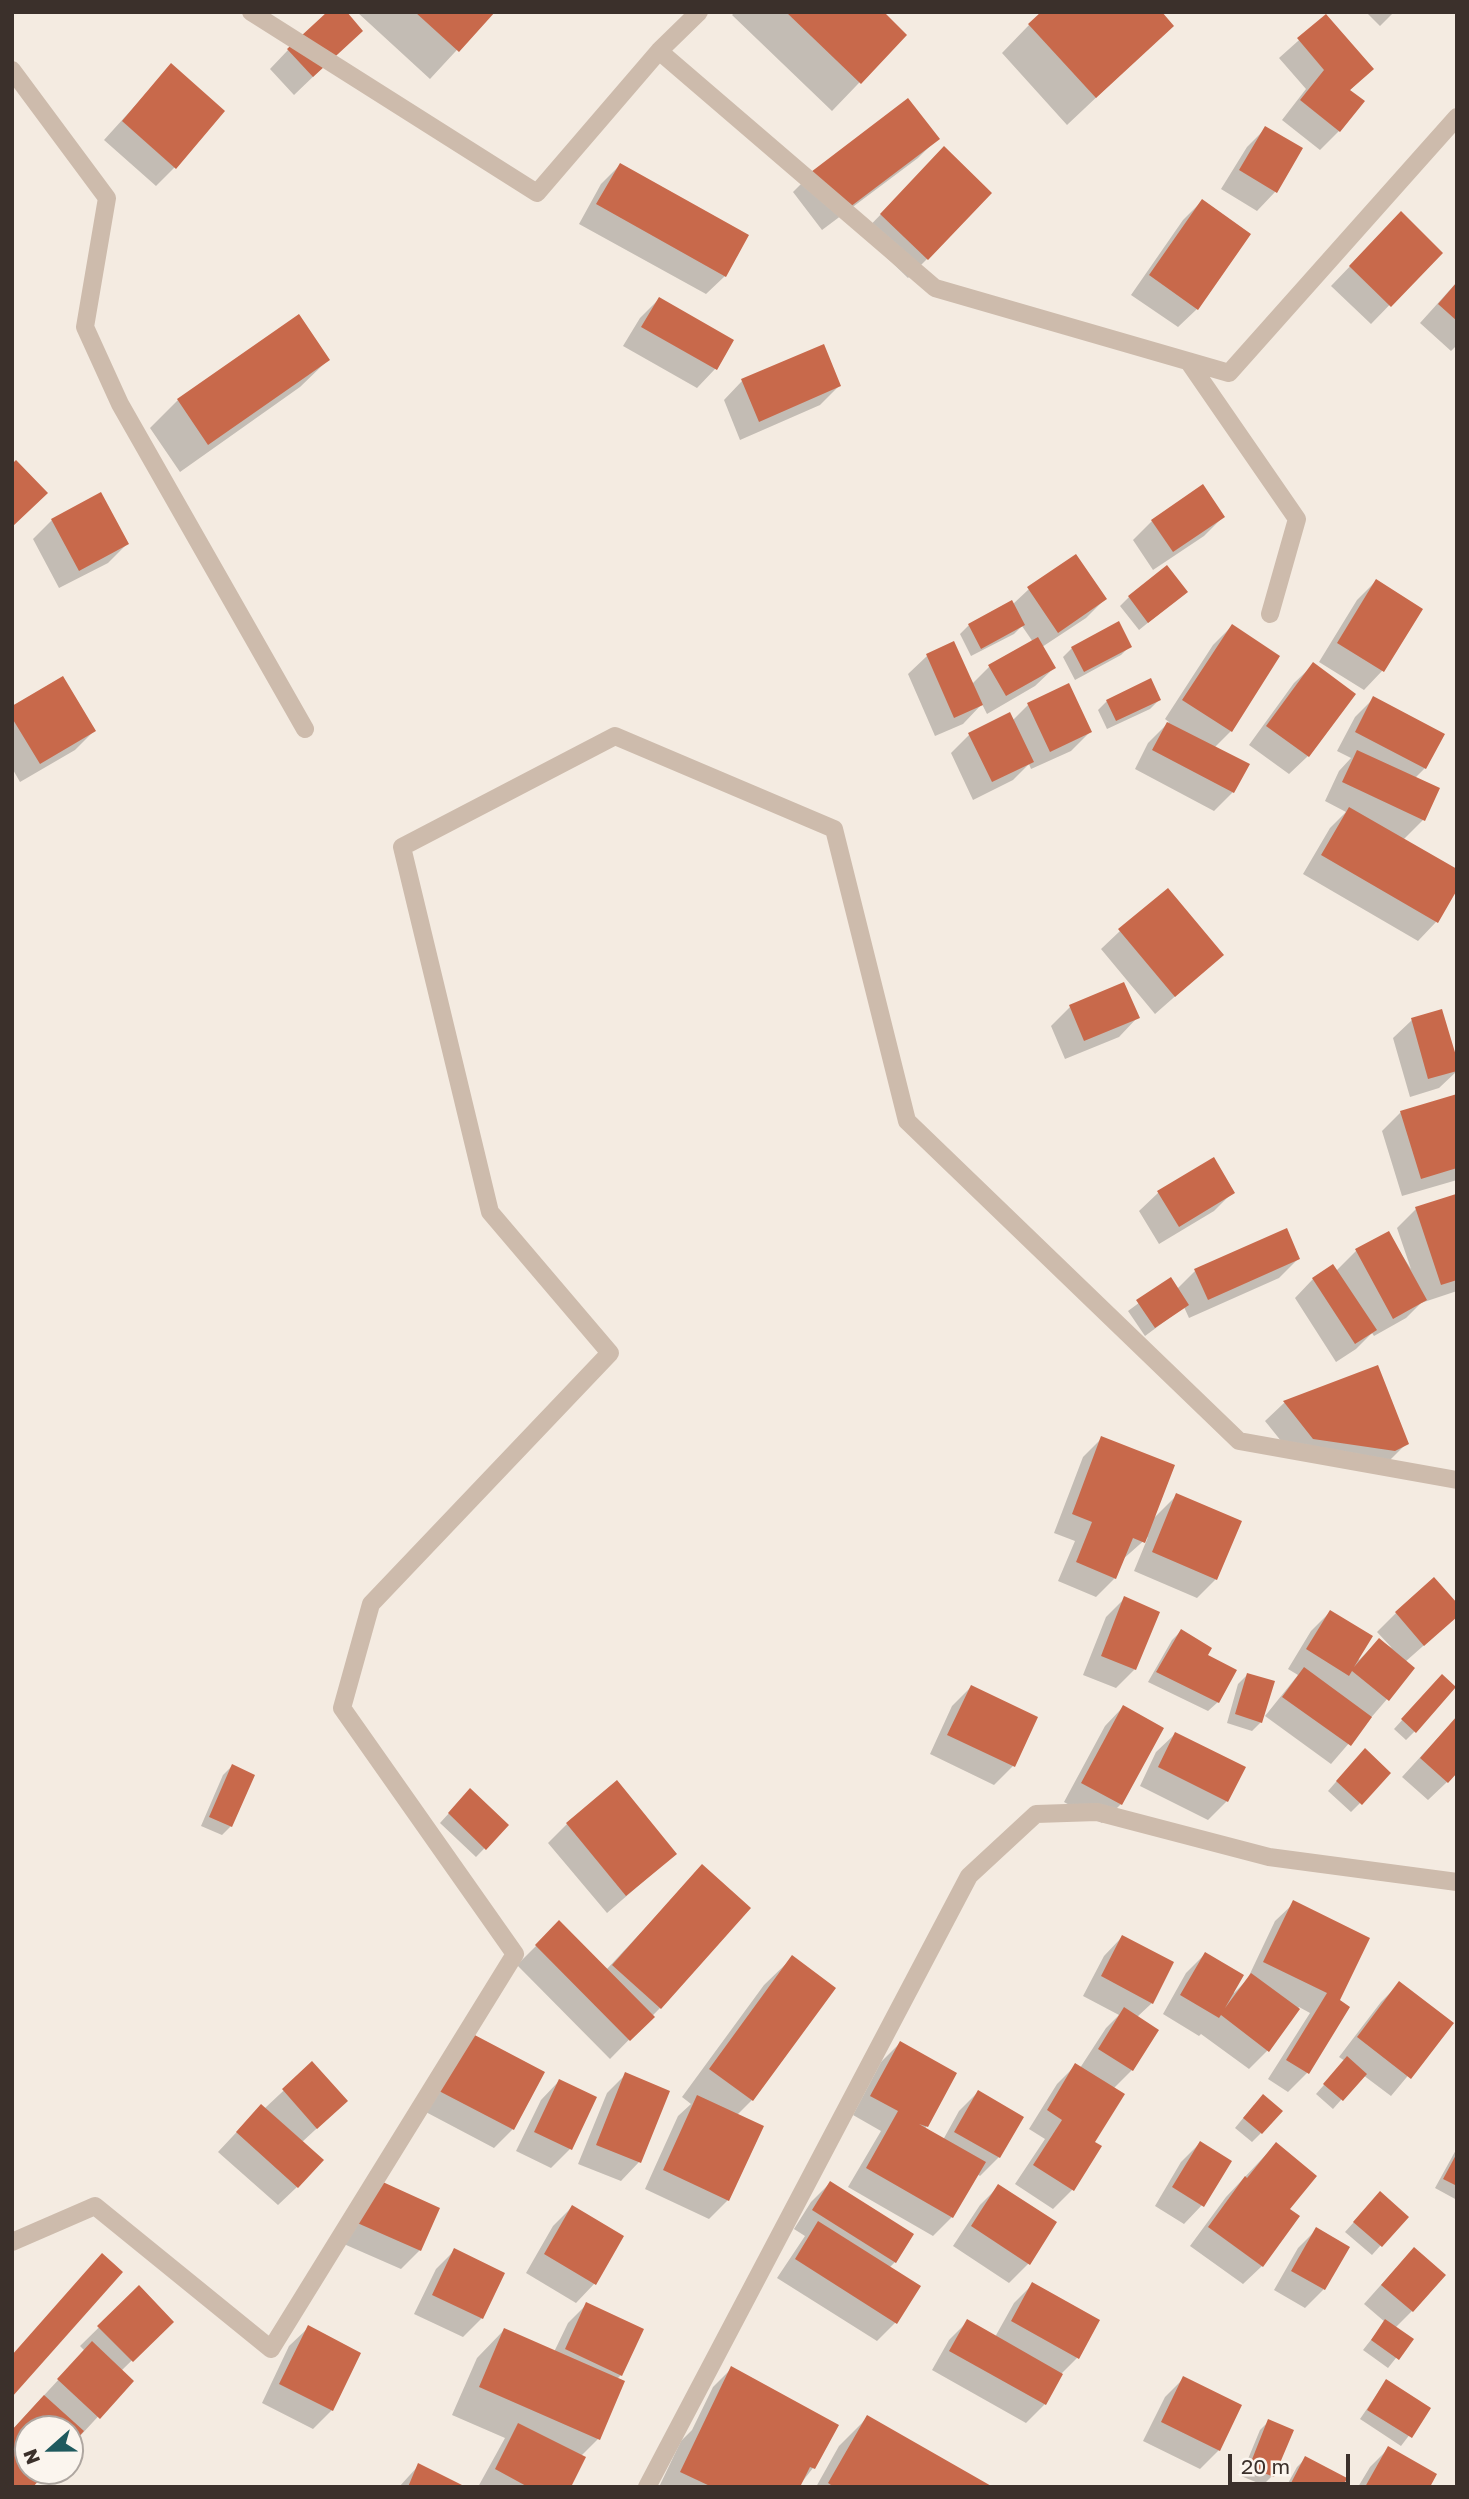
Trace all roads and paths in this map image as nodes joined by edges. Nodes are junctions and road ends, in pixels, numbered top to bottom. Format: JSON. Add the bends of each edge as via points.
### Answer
{"nodes":[{"id":1,"x":251,"y":12,"type":"edge"},
{"id":2,"x":699,"y":12,"type":"edge"},
{"id":3,"x":659,"y":51,"type":"junction"},
{"id":4,"x":12,"y":70,"type":"edge"},
{"id":5,"x":1457,"y":117,"type":"edge"},
{"id":6,"x":1188,"y":361,"type":"junction"},
{"id":7,"x":1270,"y":614,"type":"dead end"},
{"id":8,"x":305,"y":729,"type":"dead end"},
{"id":9,"x":1457,"y":1480,"type":"edge"},
{"id":10,"x":1457,"y":1882,"type":"edge"},
{"id":11,"x":12,"y":2242,"type":"edge"},
{"id":12,"x":647,"y":2487,"type":"edge"}],
"edges":[{"from":1,"to":3,"type":"street","via":[[537,193]]},
{"from":2,"to":3,"type":"street"},
{"from":3,"to":6,"type":"street","via":[[935,288]]},
{"from":4,"to":8,"type":"street","via":[[107,198],[85,327],[120,404]]},
{"from":5,"to":6,"type":"street","via":[[1229,373]]},
{"from":6,"to":7,"type":"street","via":[[1297,519]]},
{"from":9,"to":11,"type":"street","via":[[1240,1441],[907,1121],[834,829],[615,736],[402,847],[490,1212],[610,1353],[371,1604],[342,1708],[515,1954],[271,2349],[95,2206]]},
{"from":10,"to":12,"type":"street","via":[[1269,1857],[1097,1812],[1036,1814],[969,1876]]}]}
